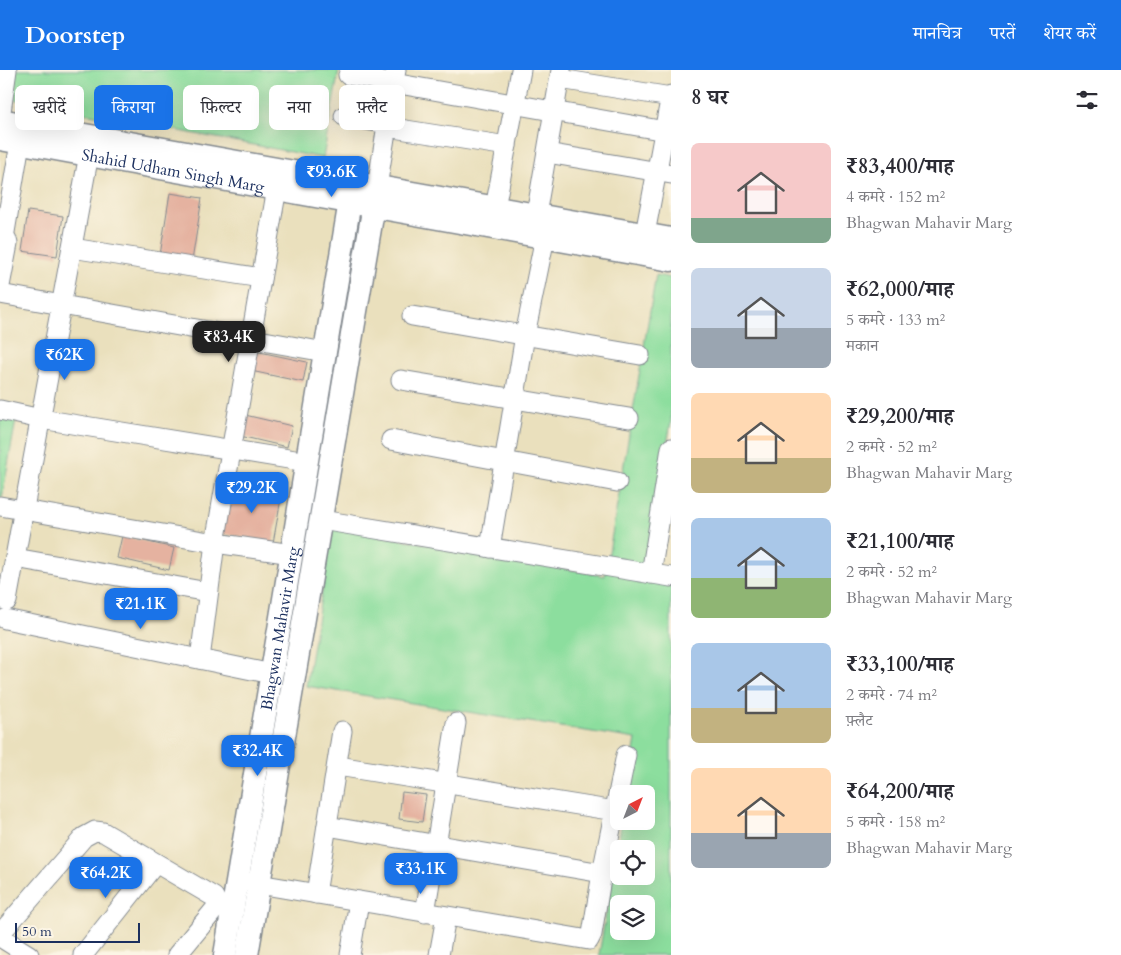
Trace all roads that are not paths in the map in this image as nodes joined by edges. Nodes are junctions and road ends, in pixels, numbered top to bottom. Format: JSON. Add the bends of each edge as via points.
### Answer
{"nodes":[{"id":1,"x":7,"y":70,"type":"edge"},
{"id":2,"x":519,"y":70,"type":"edge"},
{"id":3,"x":348,"y":75,"type":"dead end"},
{"id":4,"x":561,"y":75,"type":"edge"},
{"id":5,"x":395,"y":77,"type":"edge"},
{"id":6,"x":671,"y":96,"type":"edge"},
{"id":7,"x":514,"y":105,"type":"junction"},
{"id":8,"x":554,"y":112,"type":"junction"},
{"id":9,"x":0,"y":120,"type":"edge"},
{"id":10,"x":405,"y":128,"type":"edge"},
{"id":11,"x":386,"y":130,"type":"edge"},
{"id":12,"x":668,"y":131,"type":"edge"},
{"id":13,"x":10,"y":141,"type":"edge"},
{"id":14,"x":507,"y":146,"type":"junction"},
{"id":15,"x":547,"y":152,"type":"junction"},
{"id":16,"x":89,"y":154,"type":"junction"},
{"id":17,"x":664,"y":173,"type":"edge"},
{"id":18,"x":277,"y":188,"type":"junction"},
{"id":19,"x":351,"y":192,"type":"junction"},
{"id":20,"x":375,"y":196,"type":"junction"},
{"id":21,"x":495,"y":208,"type":"junction"},
{"id":22,"x":536,"y":215,"type":"junction"},
{"id":23,"x":645,"y":234,"type":"junction"},
{"id":24,"x":545,"y":237,"type":"junction"},
{"id":25,"x":2,"y":238,"type":"edge"},
{"id":26,"x":671,"y":239,"type":"edge"},
{"id":27,"x":72,"y":248,"type":"junction"},
{"id":28,"x":671,"y":260,"type":"edge"},
{"id":29,"x":261,"y":278,"type":"junction"},
{"id":30,"x":0,"y":286,"type":"edge"},
{"id":31,"x":0,"y":294,"type":"edge"},
{"id":32,"x":62,"y":305,"type":"junction"},
{"id":33,"x":412,"y":316,"type":"dead end"},
{"id":34,"x":525,"y":335,"type":"junction"},
{"id":35,"x":250,"y":339,"type":"junction"},
{"id":36,"x":325,"y":352,"type":"junction"},
{"id":37,"x":640,"y":355,"type":"dead end"},
{"id":38,"x":401,"y":380,"type":"dead end"},
{"id":39,"x":514,"y":400,"type":"junction"},
{"id":40,"x":0,"y":410,"type":"edge"},
{"id":41,"x":629,"y":418,"type":"dead end"},
{"id":42,"x":41,"y":419,"type":"junction"},
{"id":43,"x":391,"y":440,"type":"dead end"},
{"id":44,"x":671,"y":448,"type":"edge"},
{"id":45,"x":231,"y":450,"type":"junction"},
{"id":46,"x":504,"y":460,"type":"junction"},
{"id":47,"x":307,"y":462,"type":"junction"},
{"id":48,"x":617,"y":482,"type":"dead end"},
{"id":49,"x":668,"y":492,"type":"edge"},
{"id":50,"x":0,"y":506,"type":"edge"},
{"id":51,"x":24,"y":510,"type":"junction"},
{"id":52,"x":321,"y":520,"type":"junction"},
{"id":53,"x":215,"y":543,"type":"junction"},
{"id":54,"x":490,"y":548,"type":"junction"},
{"id":55,"x":292,"y":554,"type":"junction"},
{"id":56,"x":15,"y":558,"type":"junction"},
{"id":57,"x":651,"y":574,"type":"junction"},
{"id":58,"x":671,"y":578,"type":"edge"},
{"id":59,"x":208,"y":592,"type":"junction"},
{"id":60,"x":200,"y":659,"type":"junction"},
{"id":61,"x":272,"y":674,"type":"junction"},
{"id":62,"x":456,"y":723,"type":"dead end"},
{"id":63,"x":342,"y":732,"type":"dead end"},
{"id":64,"x":626,"y":756,"type":"dead end"},
{"id":65,"x":338,"y":766,"type":"junction"},
{"id":66,"x":446,"y":783,"type":"junction"},
{"id":67,"x":620,"y":785,"type":"edge"},
{"id":68,"x":610,"y":810,"type":"edge"},
{"id":69,"x":327,"y":826,"type":"junction"},
{"id":70,"x":611,"y":830,"type":"edge"},
{"id":71,"x":436,"y":844,"type":"junction"},
{"id":72,"x":155,"y":864,"type":"junction"},
{"id":73,"x":602,"y":873,"type":"junction"},
{"id":74,"x":248,"y":882,"type":"junction"},
{"id":75,"x":316,"y":894,"type":"junction"},
{"id":76,"x":359,"y":901,"type":"junction"},
{"id":77,"x":425,"y":913,"type":"junction"},
{"id":78,"x":446,"y":917,"type":"junction"},
{"id":79,"x":0,"y":935,"type":"edge"},
{"id":80,"x":30,"y":955,"type":"edge"},
{"id":81,"x":83,"y":955,"type":"edge"},
{"id":82,"x":176,"y":955,"type":"edge"},
{"id":83,"x":225,"y":955,"type":"edge"},
{"id":84,"x":247,"y":955,"type":"edge"},
{"id":85,"x":350,"y":955,"type":"edge"},
{"id":86,"x":439,"y":955,"type":"edge"}],
"edges":[{"from":1,"to":9,"type":"street"},
{"from":2,"to":7,"type":"street"},
{"from":3,"to":5,"type":"street"},
{"from":4,"to":6,"type":"street"},
{"from":4,"to":8,"type":"street"},
{"from":5,"to":7,"type":"street"},
{"from":6,"to":12,"type":"street"},
{"from":7,"to":8,"type":"street"},
{"from":7,"to":14,"type":"street"},
{"from":8,"to":12,"type":"street"},
{"from":8,"to":15,"type":"street"},
{"from":9,"to":19,"type":"street","name":"Shahid Udham Singh Marg"},
{"from":10,"to":14,"type":"street"},
{"from":11,"to":20,"type":"street"},
{"from":12,"to":17,"type":"street"},
{"from":13,"to":16,"type":"street","name":"Shahid Udham Singh Marg"},
{"from":13,"to":25,"type":"street"},
{"from":14,"to":21,"type":"street"},
{"from":15,"to":17,"type":"street"},
{"from":15,"to":22,"type":"street"},
{"from":16,"to":18,"type":"street","name":"Shahid Udham Singh Marg"},
{"from":16,"to":27,"type":"street"},
{"from":17,"to":23,"type":"street"},
{"from":18,"to":19,"type":"street","name":"Shahid Udham Singh Marg"},
{"from":18,"to":29,"type":"street"},
{"from":19,"to":20,"type":"street","name":"Shahid Udham Singh Marg"},
{"from":19,"to":36,"type":"street","name":"Bhagwan Mahavir Marg"},
{"from":20,"to":21,"type":"street","name":"Shahid Udham Singh Marg"},
{"from":20,"to":24,"type":"street","name":"Shahid Udham Singh Marg"},
{"from":20,"to":52,"type":"street","name":"Bhagwan Mahavir Marg"},
{"from":21,"to":22,"type":"street","name":"Shahid Udham Singh Marg"},
{"from":22,"to":23,"type":"street","name":"Shahid Udham Singh Marg"},
{"from":23,"to":26,"type":"street","name":"Shahid Udham Singh Marg"},
{"from":24,"to":28,"type":"street","name":"Shahid Udham Singh Marg"},
{"from":24,"to":34,"type":"street"},
{"from":25,"to":30,"type":"street","via":[[8,244]]},
{"from":27,"to":29,"type":"street"},
{"from":27,"to":32,"type":"street"},
{"from":29,"to":35,"type":"street"},
{"from":31,"to":32,"type":"street"},
{"from":32,"to":35,"type":"street"},
{"from":32,"to":42,"type":"street"},
{"from":33,"to":34,"type":"street"},
{"from":34,"to":37,"type":"street"},
{"from":34,"to":39,"type":"street"},
{"from":35,"to":36,"type":"street"},
{"from":35,"to":45,"type":"street"},
{"from":36,"to":47,"type":"street","name":"Bhagwan Mahavir Marg"},
{"from":38,"to":39,"type":"street"},
{"from":39,"to":41,"type":"street"},
{"from":39,"to":46,"type":"street"},
{"from":40,"to":42,"type":"street"},
{"from":42,"to":45,"type":"street"},
{"from":42,"to":51,"type":"street"},
{"from":43,"to":46,"type":"street"},
{"from":44,"to":49,"type":"street"},
{"from":45,"to":47,"type":"street"},
{"from":45,"to":53,"type":"street"},
{"from":46,"to":48,"type":"street"},
{"from":46,"to":54,"type":"street"},
{"from":47,"to":55,"type":"street","name":"Bhagwan Mahavir Marg"},
{"from":49,"to":57,"type":"street"},
{"from":50,"to":51,"type":"street"},
{"from":51,"to":53,"type":"street"},
{"from":51,"to":56,"type":"street"},
{"from":52,"to":54,"type":"street"},
{"from":52,"to":74,"type":"street","name":"Bhagwan Mahavir Marg"},
{"from":53,"to":55,"type":"street"},
{"from":53,"to":59,"type":"street"},
{"from":54,"to":57,"type":"street"},
{"from":55,"to":61,"type":"street","name":"Bhagwan Mahavir Marg"},
{"from":56,"to":59,"type":"street"},
{"from":56,"to":60,"type":"street","via":[[6,610]]},
{"from":57,"to":58,"type":"street"},
{"from":59,"to":60,"type":"street"},
{"from":60,"to":61,"type":"street"},
{"from":61,"to":74,"type":"street","name":"Bhagwan Mahavir Marg"},
{"from":62,"to":66,"type":"street"},
{"from":63,"to":65,"type":"street"},
{"from":64,"to":67,"type":"street"},
{"from":65,"to":66,"type":"street"},
{"from":65,"to":69,"type":"street"},
{"from":66,"to":68,"type":"street"},
{"from":66,"to":71,"type":"street"},
{"from":69,"to":71,"type":"street"},
{"from":69,"to":75,"type":"street"},
{"from":70,"to":73,"type":"street"},
{"from":71,"to":73,"type":"street"},
{"from":71,"to":77,"type":"street"},
{"from":72,"to":79,"type":"street","via":[[103,832],[90,832]]},
{"from":72,"to":81,"type":"street"},
{"from":72,"to":82,"type":"street","via":[[214,898],[217,903]]},
{"from":73,"to":78,"type":"street","via":[[589,940]]},
{"from":74,"to":75,"type":"street"},
{"from":74,"to":83,"type":"street","name":"Bhagwan Mahavir Marg"},
{"from":74,"to":84,"type":"street","name":"Bhagwan Mahavir Marg"},
{"from":75,"to":76,"type":"street"},
{"from":76,"to":77,"type":"street"},
{"from":76,"to":85,"type":"street"},
{"from":77,"to":78,"type":"street"},
{"from":78,"to":86,"type":"street"},
{"from":79,"to":80,"type":"street"}]}
